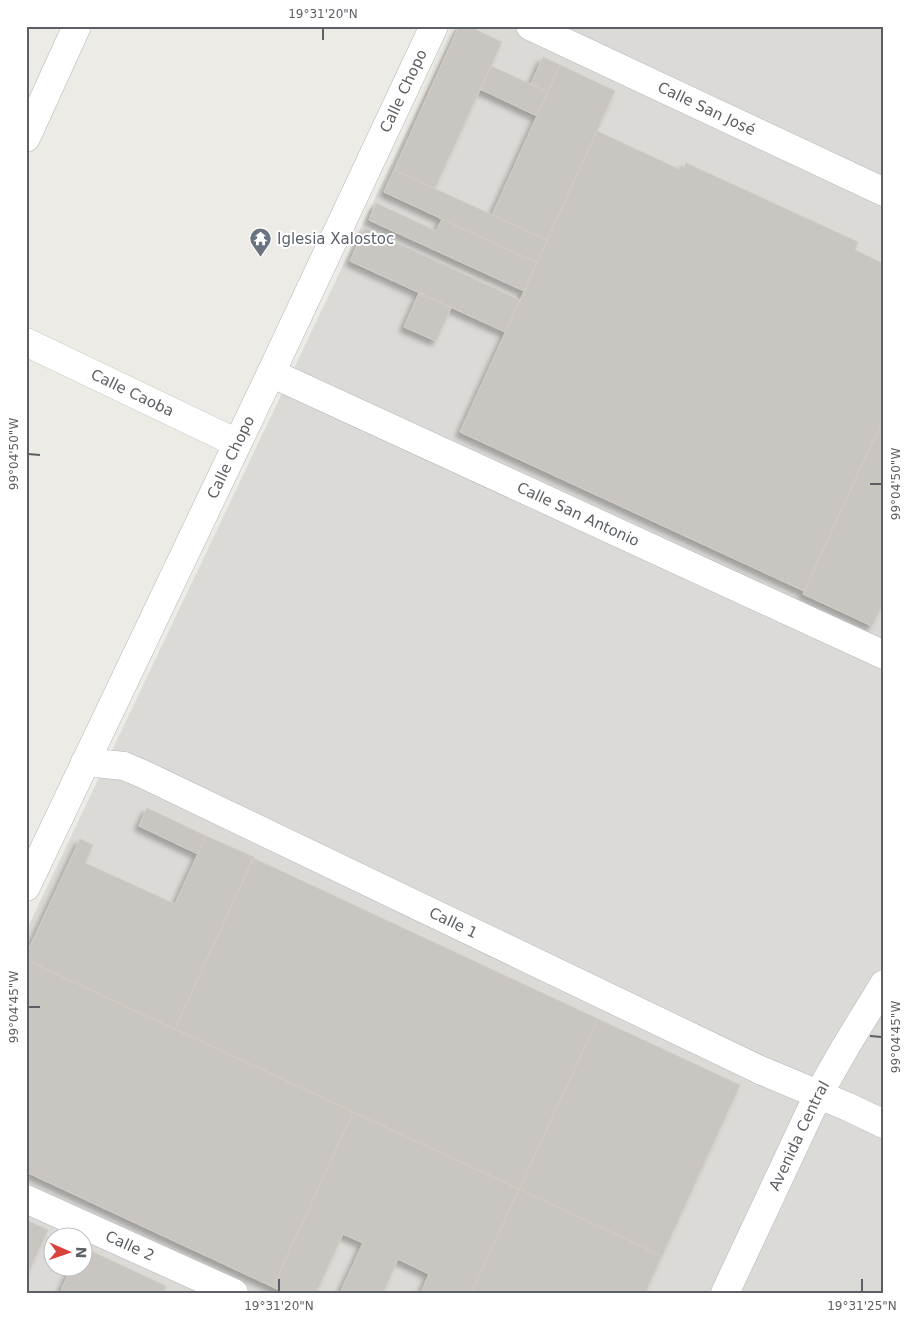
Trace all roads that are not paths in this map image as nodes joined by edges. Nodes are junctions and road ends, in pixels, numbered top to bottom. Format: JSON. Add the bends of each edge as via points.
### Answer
{"nodes":[{"id":1,"x":77,"y":26,"type":"edge"},
{"id":2,"x":434,"y":26,"type":"edge"},
{"id":3,"x":530,"y":26,"type":"edge"},
{"id":4,"x":26,"y":138,"type":"edge"},
{"id":5,"x":884,"y":192,"type":"edge"},
{"id":6,"x":26,"y":342,"type":"edge"},
{"id":7,"x":271,"y":373,"type":"junction"},
{"id":8,"x":237,"y":443,"type":"junction"},
{"id":9,"x":884,"y":655,"type":"edge"},
{"id":10,"x":85,"y":762,"type":"junction"},
{"id":11,"x":26,"y":887,"type":"edge"},
{"id":12,"x":884,"y":984,"type":"edge"},
{"id":13,"x":818,"y":1095,"type":"junction"},
{"id":14,"x":884,"y":1124,"type":"edge"},
{"id":15,"x":26,"y":1199,"type":"edge"},
{"id":16,"x":234,"y":1293,"type":"edge"},
{"id":17,"x":725,"y":1293,"type":"edge"}],
"edges":[{"from":1,"to":4,"type":"street"},
{"from":2,"to":7,"type":"street","name":"Calle Chopo"},
{"from":3,"to":5,"type":"street","name":"Calle San José"},
{"from":6,"to":8,"type":"street","name":"Calle Caoba"},
{"from":7,"to":8,"type":"street","name":"Calle Chopo"},
{"from":7,"to":9,"type":"street","name":"Calle San Antonio"},
{"from":8,"to":10,"type":"street","name":"Calle Chopo"},
{"from":10,"to":11,"type":"street","name":"Calle Chopo"},
{"from":10,"to":13,"type":"street","name":"Calle 1","via":[[124,766],[145,774]]},
{"from":12,"to":13,"type":"street","name":"Avenida Central"},
{"from":13,"to":14,"type":"street","name":"Calle 1"},
{"from":13,"to":17,"type":"street","name":"Avenida Central"},
{"from":15,"to":16,"type":"street","name":"Calle 2"}]}
